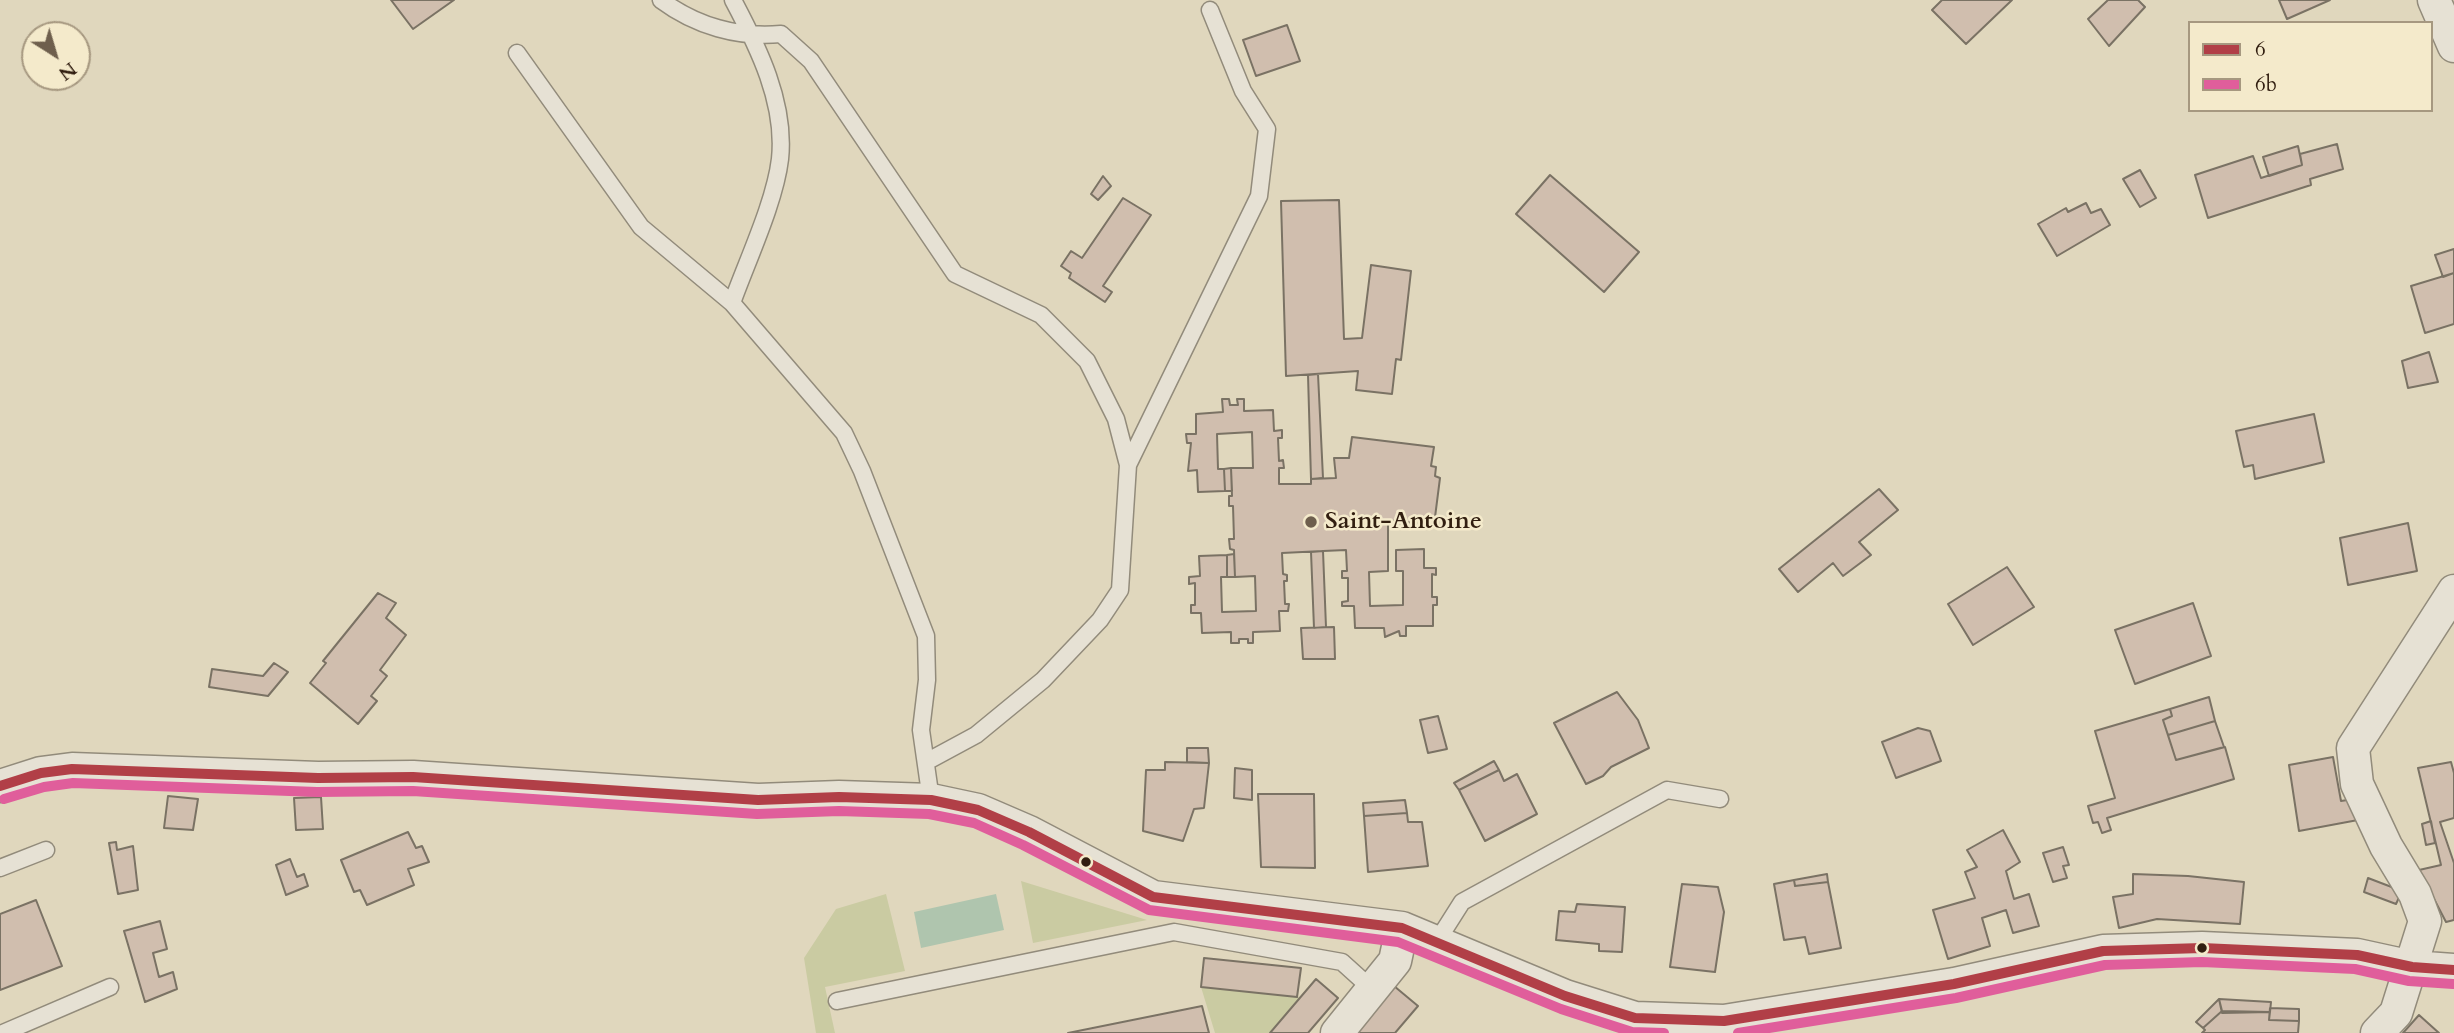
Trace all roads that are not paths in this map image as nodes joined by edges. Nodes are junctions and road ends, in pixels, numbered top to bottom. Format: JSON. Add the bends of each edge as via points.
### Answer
{"nodes":[{"id":1,"x":661,"y":0,"type":"edge"},
{"id":2,"x":733,"y":0,"type":"edge"},
{"id":3,"x":2434,"y":0,"type":"edge"},
{"id":4,"x":1210,"y":10,"type":"dead end"},
{"id":5,"x":750,"y":37,"type":"junction"},
{"id":6,"x":2454,"y":47,"type":"edge"},
{"id":7,"x":517,"y":53,"type":"dead end"},
{"id":8,"x":732,"y":303,"type":"junction"},
{"id":9,"x":1128,"y":466,"type":"junction"},
{"id":10,"x":2454,"y":591,"type":"edge"},
{"id":11,"x":926,"y":762,"type":"junction"},
{"id":12,"x":0,"y":786,"type":"edge"},
{"id":13,"x":1720,"y":799,"type":"dead end"},
{"id":14,"x":931,"y":800,"type":"junction"},
{"id":15,"x":46,"y":850,"type":"dead end"},
{"id":16,"x":0,"y":868,"type":"edge"},
{"id":17,"x":1402,"y":928,"type":"junction"},
{"id":18,"x":1436,"y":943,"type":"junction"},
{"id":19,"x":2413,"y":967,"type":"junction"},
{"id":20,"x":2454,"y":970,"type":"edge"},
{"id":21,"x":110,"y":987,"type":"dead end"},
{"id":22,"x":1373,"y":990,"type":"junction"},
{"id":23,"x":837,"y":1001,"type":"dead end"},
{"id":24,"x":3,"y":1033,"type":"edge"},
{"id":25,"x":1337,"y":1033,"type":"edge"},
{"id":26,"x":2377,"y":1033,"type":"edge"}],
"edges":[{"from":1,"to":5,"type":"lane","via":[[684,18]]},
{"from":2,"to":5,"type":"lane"},
{"from":3,"to":6,"type":"street"},
{"from":4,"to":9,"type":"lane","via":[[1243,90],[1268,129],[1259,196]]},
{"from":5,"to":8,"type":"lane","via":[[777,103],[780,158]]},
{"from":5,"to":9,"type":"lane","via":[[782,34],[811,61],[955,274],[1041,315],[1087,361],[1116,419]]},
{"from":7,"to":8,"type":"lane","via":[[641,227]]},
{"from":8,"to":11,"type":"lane","via":[[844,433],[863,471],[926,636],[921,730]]},
{"from":9,"to":11,"type":"lane","via":[[1120,590],[1100,620],[1024,696],[976,735]]},
{"from":10,"to":19,"type":"street","via":[[2353,748],[2357,784],[2425,921]]},
{"from":11,"to":14,"type":"lane"},
{"from":12,"to":14,"type":"street","via":[[72,769],[413,777],[758,800]]},
{"from":13,"to":18,"type":"lane","via":[[1667,790],[1462,902]]},
{"from":14,"to":17,"type":"street","via":[[978,810],[1029,832],[1153,897]]},
{"from":15,"to":16,"type":"lane"},
{"from":17,"to":18,"type":"street"},
{"from":17,"to":22,"type":"street","via":[[1395,961]]},
{"from":18,"to":19,"type":"street","via":[[1565,996],[1634,1018],[1724,1021],[1954,984],[2103,951],[2202,947],[2357,955]]},
{"from":19,"to":20,"type":"street"},
{"from":19,"to":26,"type":"street","via":[[2396,1013]]},
{"from":21,"to":24,"type":"lane"},
{"from":22,"to":23,"type":"lane","via":[[1342,962],[1174,932]]},
{"from":22,"to":25,"type":"street"}]}
